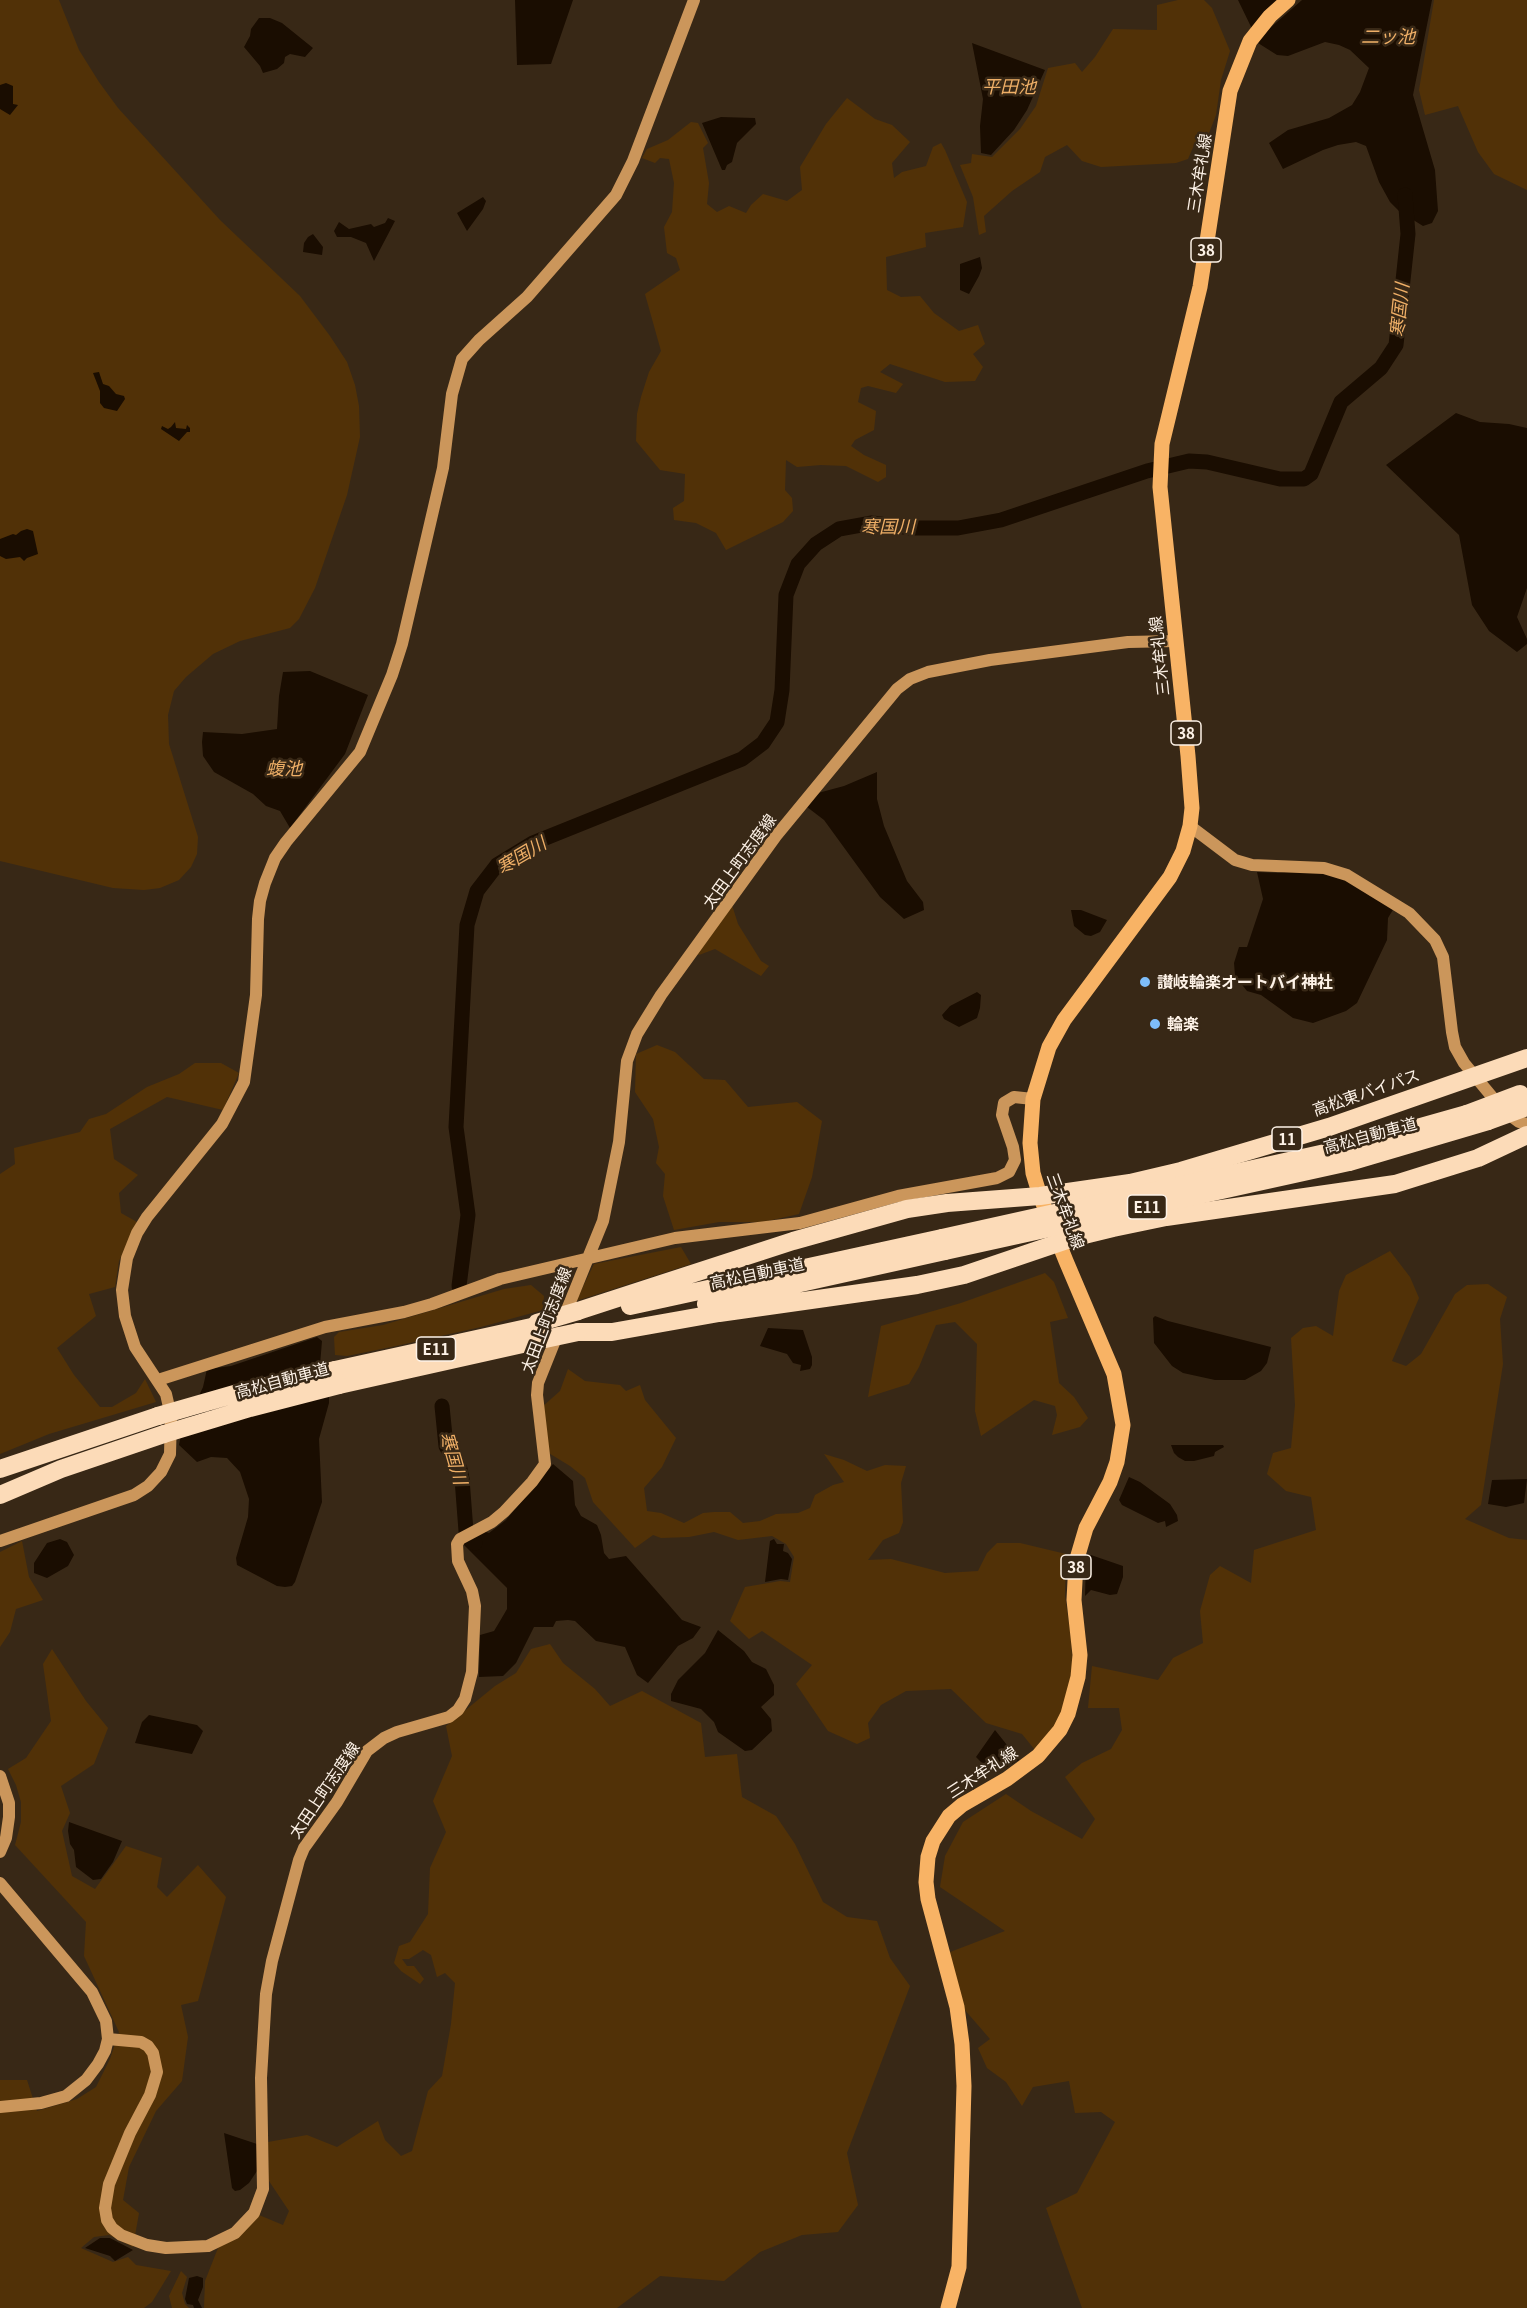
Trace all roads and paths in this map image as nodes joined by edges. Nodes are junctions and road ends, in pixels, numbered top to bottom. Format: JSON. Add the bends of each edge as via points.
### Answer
{"nodes":[{"id":1,"x":693,"y":0,"type":"edge"},
{"id":2,"x":1288,"y":0,"type":"edge"},
{"id":3,"x":1176,"y":640,"type":"junction"},
{"id":4,"x":1190,"y":826,"type":"junction"},
{"id":5,"x":1527,"y":1058,"type":"edge"},
{"id":6,"x":1474,"y":1076,"type":"junction"},
{"id":7,"x":1525,"y":1097,"type":"edge"},
{"id":8,"x":1032,"y":1099,"type":"junction"},
{"id":9,"x":1527,"y":1124,"type":"edge"},
{"id":10,"x":1527,"y":1135,"type":"edge"},
{"id":11,"x":1346,"y":1156,"type":"junction"},
{"id":12,"x":1040,"y":1196,"type":"junction"},
{"id":13,"x":1058,"y":1242,"type":"junction"},
{"id":14,"x":587,"y":1258,"type":"junction"},
{"id":15,"x":578,"y":1320,"type":"junction"},
{"id":16,"x":536,"y":1330,"type":"junction"},
{"id":17,"x":337,"y":1378,"type":"junction"},
{"id":18,"x":158,"y":1380,"type":"junction"},
{"id":19,"x":0,"y":1468,"type":"edge"},
{"id":20,"x":0,"y":1495,"type":"edge"},
{"id":21,"x":0,"y":1541,"type":"edge"},
{"id":22,"x":0,"y":1776,"type":"edge"},
{"id":23,"x":0,"y":1852,"type":"edge"},
{"id":24,"x":0,"y":1883,"type":"edge"},
{"id":25,"x":108,"y":2039,"type":"junction"},
{"id":26,"x":0,"y":2107,"type":"edge"},
{"id":27,"x":948,"y":2308,"type":"edge"}],
"edges":[{"from":1,"to":18,"type":"main road","via":[[633,161],[616,195],[527,297],[469,349],[457,371],[443,468],[392,675],[360,752],[286,842],[265,883],[258,919],[256,995],[244,1082],[222,1124],[147,1217],[127,1258],[122,1290],[125,1316],[135,1347]]},
{"from":2,"to":3,"type":"main road","name":"三木牟礼線","number":"38","via":[[1250,41],[1230,91],[1200,287],[1168,414],[1161,468]]},
{"from":3,"to":4,"type":"main road","name":"三木牟礼線","number":"38","via":[[1192,808]]},
{"from":3,"to":14,"type":"main road","name":"太田上町志度線","via":[[1128,642],[990,660],[928,672],[897,689],[776,836],[637,1034],[627,1060],[621,1131],[603,1221]]},
{"from":4,"to":6,"type":"main road","via":[[1235,860],[1252,866],[1324,868],[1347,875],[1409,913],[1435,940],[1443,957],[1455,1047]]},
{"from":4,"to":8,"type":"main road","name":"三木牟礼線","number":"38","via":[[1170,877],[1048,1047]]},
{"from":5,"to":6,"type":"highway","name":"高松東バイパス","number":"11"},
{"from":6,"to":9,"type":"main road","via":[[1503,1110]]},
{"from":6,"to":12,"type":"highway","name":"高松東バイパス","number":"11","via":[[1181,1171]]},
{"from":7,"to":11,"type":"highway","name":"高松自動車道","number":"E11","bridge":true},
{"from":7,"to":11,"type":"highway","name":"高松自動車道","number":"E11","bridge":true,"via":[[1488,1121]]},
{"from":8,"to":12,"type":"main road","name":"三木牟礼線","number":"38","via":[[1030,1143]]},
{"from":8,"to":14,"type":"main road","via":[[1014,1097],[1004,1103],[1002,1115],[1015,1160],[1009,1172],[997,1178],[898,1196],[800,1223],[675,1238]]},
{"from":10,"to":13,"type":"highway","via":[[1478,1158],[1395,1184],[1166,1217]]},
{"from":11,"to":15,"type":"highway","name":"高松自動車道","number":"E11","bridge":true},
{"from":12,"to":13,"type":"main road","name":"三木牟礼線","number":"38"},
{"from":12,"to":15,"type":"highway","name":"高松東バイパス","via":[[907,1209],[793,1241]]},
{"from":13,"to":15,"type":"highway","via":[[964,1275],[917,1285],[612,1332]]},
{"from":13,"to":27,"type":"main road","name":"三木牟礼線","number":"38","via":[[1114,1374],[1123,1425],[1110,1482],[1086,1528],[1076,1562],[1074,1600],[1080,1655],[1068,1714],[1038,1756],[949,1816],[928,1857],[928,1899],[957,2007],[963,2065],[959,2267]]},
{"from":14,"to":18,"type":"main road","via":[[500,1278],[404,1312],[325,1327]]},
{"from":14,"to":25,"type":"main road","name":"太田上町志度線","via":[[538,1383],[537,1408],[545,1464],[504,1512],[460,1539],[456,1552],[475,1606],[472,1672],[465,1700],[449,1717],[397,1732],[368,1751],[299,1860],[272,1961],[265,2010],[261,2078],[263,2189],[254,2214],[235,2233],[208,2246],[166,2248],[147,2246],[112,2228],[105,2208],[109,2184],[157,2072],[148,2046]]},
{"from":15,"to":16,"type":"highway","name":"高松自動車道","number":"E11","bridge":true},
{"from":16,"to":17,"type":"highway","name":"高松自動車道","number":"E11"},
{"from":16,"to":17,"type":"highway","name":"高松自動車道","number":"E11","via":[[488,1337]]},
{"from":17,"to":19,"type":"highway","name":"高松自動車道","number":"E11","bridge":true,"via":[[238,1393]]},
{"from":17,"to":20,"type":"highway","name":"高松自動車道","number":"E11","bridge":true,"via":[[61,1469]]},
{"from":18,"to":21,"type":"main road","via":[[171,1416],[170,1454],[148,1486],[134,1495]]},
{"from":22,"to":23,"type":"main road","via":[[9,1803],[6,1838]]},
{"from":24,"to":25,"type":"main road","via":[[92,1992],[106,2021]]},
{"from":25,"to":26,"type":"main road","via":[[98,2064],[66,2096],[49,2102]]}]}
